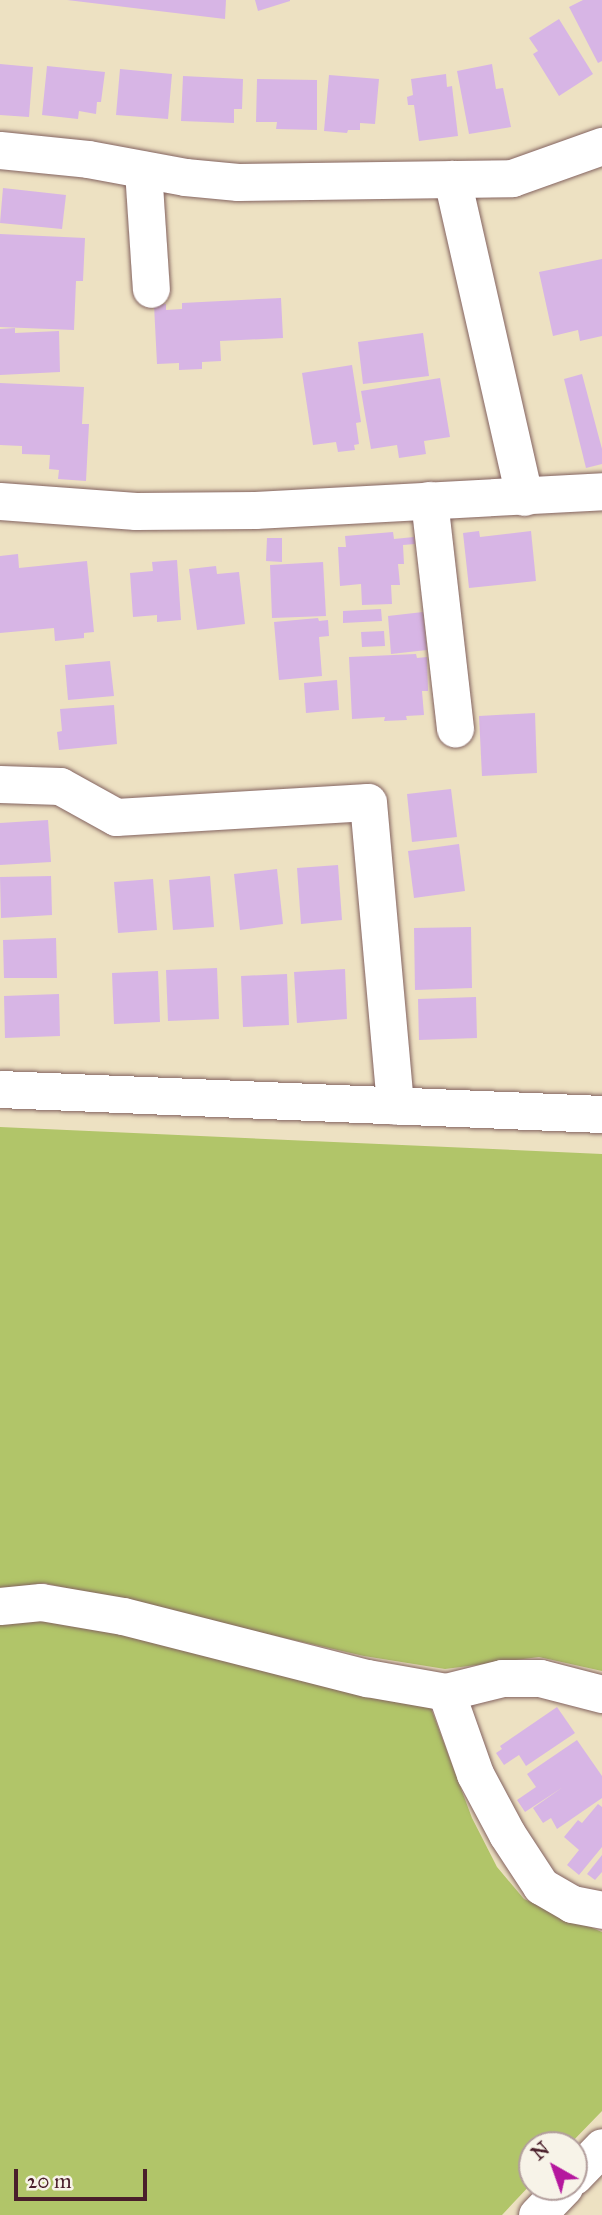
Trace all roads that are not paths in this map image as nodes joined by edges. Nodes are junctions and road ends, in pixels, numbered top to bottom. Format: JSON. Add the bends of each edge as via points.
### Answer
{"nodes":[{"id":1,"x":602,"y":146,"type":"edge"},
{"id":2,"x":0,"y":150,"type":"edge"},
{"id":3,"x":143,"y":170,"type":"junction"},
{"id":4,"x":452,"y":179,"type":"junction"},
{"id":5,"x":151,"y":289,"type":"dead end"},
{"id":6,"x":602,"y":491,"type":"edge"},
{"id":7,"x":524,"y":498,"type":"junction"},
{"id":8,"x":429,"y":500,"type":"junction"},
{"id":9,"x":0,"y":501,"type":"edge"},
{"id":10,"x":456,"y":729,"type":"dead end"},
{"id":11,"x":0,"y":784,"type":"edge"},
{"id":12,"x":0,"y":1089,"type":"edge"},
{"id":13,"x":395,"y":1106,"type":"junction"},
{"id":14,"x":602,"y":1114,"type":"edge"},
{"id":15,"x":0,"y":1606,"type":"edge"},
{"id":16,"x":446,"y":1692,"type":"junction"},
{"id":17,"x":602,"y":1694,"type":"edge"},
{"id":18,"x":602,"y":1910,"type":"edge"},
{"id":19,"x":602,"y":2147,"type":"edge"},
{"id":20,"x":588,"y":2162,"type":"edge"},
{"id":21,"x":550,"y":2201,"type":"edge"},
{"id":22,"x":537,"y":2215,"type":"edge"}],
"edges":[{"from":1,"to":4,"type":"street","via":[[512,178]]},
{"from":2,"to":3,"type":"street"},
{"from":3,"to":4,"type":"street","via":[[238,182]]},
{"from":3,"to":5,"type":"street"},
{"from":4,"to":7,"type":"street"},
{"from":6,"to":7,"type":"street"},
{"from":7,"to":8,"type":"street"},
{"from":8,"to":9,"type":"street","via":[[159,511]]},
{"from":8,"to":10,"type":"street"},
{"from":11,"to":13,"type":"street","via":[[60,786],[116,817],[368,802]]},
{"from":12,"to":13,"type":"street"},
{"from":13,"to":14,"type":"street"},
{"from":15,"to":16,"type":"street","via":[[41,1602],[123,1616],[367,1678]]},
{"from":16,"to":17,"type":"street","via":[[502,1678],[540,1678]]},
{"from":16,"to":18,"type":"street","via":[[475,1774],[541,1886],[572,1904]]},
{"from":19,"to":20,"type":"street"},
{"from":21,"to":22,"type":"street"}]}
